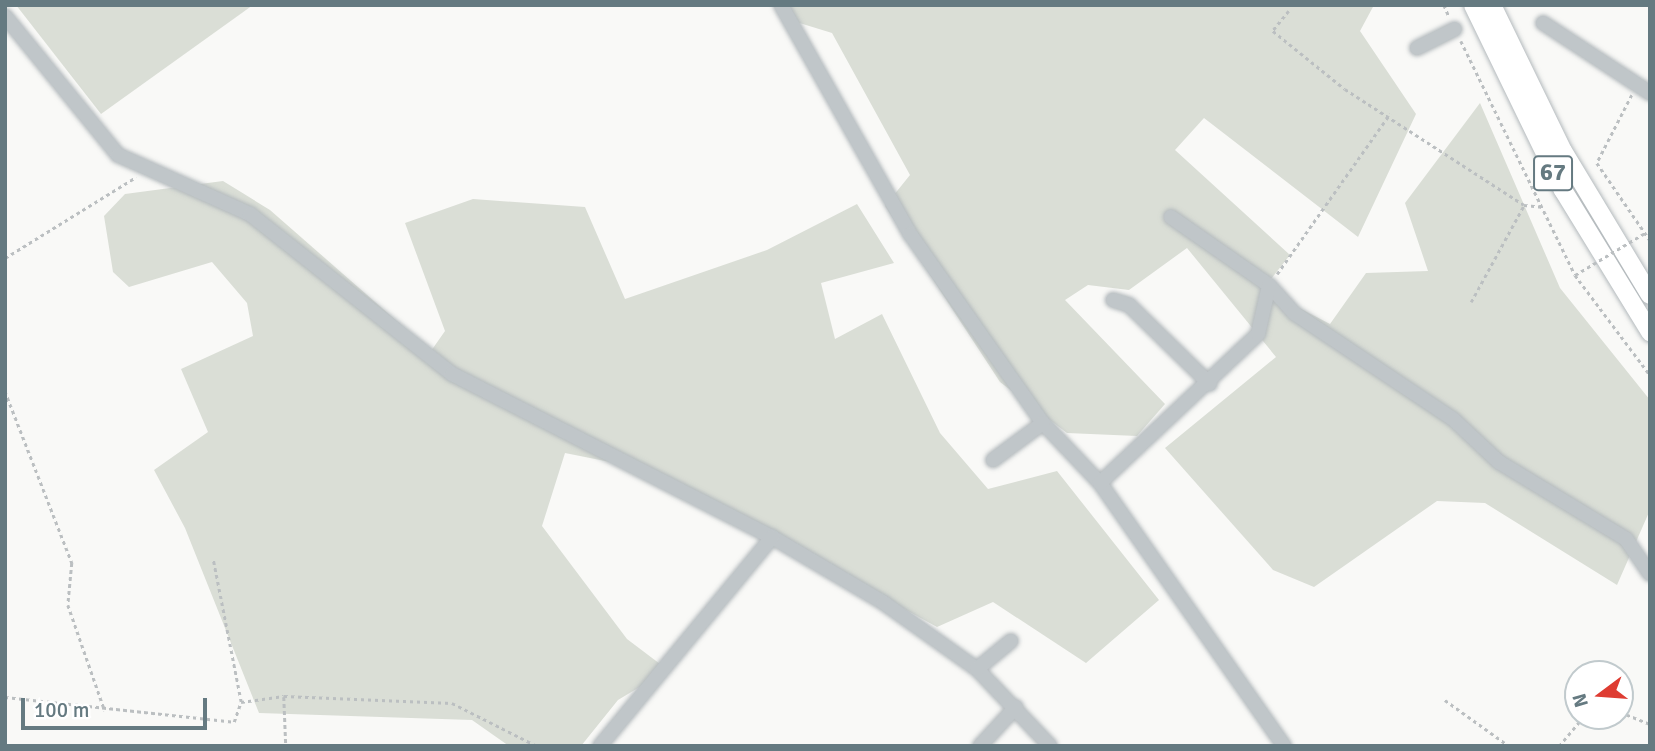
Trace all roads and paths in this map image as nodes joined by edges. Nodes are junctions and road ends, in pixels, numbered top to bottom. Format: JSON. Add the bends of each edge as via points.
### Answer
{"nodes":[{"id":1,"x":781,"y":5,"type":"edge"},
{"id":2,"x":1444,"y":5,"type":"edge"},
{"id":3,"x":1473,"y":5,"type":"edge"},
{"id":4,"x":1492,"y":5,"type":"edge"},
{"id":5,"x":1289,"y":11,"type":"dead end"},
{"id":6,"x":5,"y":16,"type":"edge"},
{"id":7,"x":1543,"y":23,"type":"dead end"},
{"id":8,"x":1455,"y":29,"type":"junction"},
{"id":9,"x":1418,"y":48,"type":"dead end"},
{"id":10,"x":1644,"y":90,"type":"edge"},
{"id":11,"x":1390,"y":114,"type":"junction"},
{"id":12,"x":147,"y":170,"type":"junction"},
{"id":13,"x":1524,"y":205,"type":"junction"},
{"id":14,"x":1544,"y":206,"type":"junction"},
{"id":15,"x":1171,"y":216,"type":"dead end"},
{"id":16,"x":1645,"y":233,"type":"junction"},
{"id":17,"x":1650,"y":240,"type":"edge"},
{"id":18,"x":5,"y":258,"type":"edge"},
{"id":19,"x":1575,"y":275,"type":"junction"},
{"id":20,"x":1269,"y":285,"type":"junction"},
{"id":21,"x":1650,"y":295,"type":"edge"},
{"id":22,"x":1113,"y":300,"type":"dead end"},
{"id":23,"x":1471,"y":302,"type":"dead end"},
{"id":24,"x":1650,"y":332,"type":"edge"},
{"id":25,"x":1650,"y":375,"type":"edge"},
{"id":26,"x":1210,"y":384,"type":"junction"},
{"id":27,"x":5,"y":391,"type":"edge"},
{"id":28,"x":1043,"y":423,"type":"junction"},
{"id":29,"x":993,"y":460,"type":"dead end"},
{"id":30,"x":1100,"y":483,"type":"junction"},
{"id":31,"x":772,"y":537,"type":"junction"},
{"id":32,"x":213,"y":559,"type":"dead end"},
{"id":33,"x":1650,"y":574,"type":"edge"},
{"id":34,"x":1011,"y":641,"type":"dead end"},
{"id":35,"x":977,"y":669,"type":"junction"},
{"id":36,"x":284,"y":696,"type":"junction"},
{"id":37,"x":5,"y":698,"type":"edge"},
{"id":38,"x":1445,"y":700,"type":"dead end"},
{"id":39,"x":241,"y":702,"type":"junction"},
{"id":40,"x":1016,"y":707,"type":"junction"},
{"id":41,"x":105,"y":712,"type":"junction"},
{"id":42,"x":1572,"y":730,"type":"edge"},
{"id":43,"x":286,"y":746,"type":"edge"},
{"id":44,"x":537,"y":746,"type":"edge"},
{"id":45,"x":600,"y":746,"type":"edge"},
{"id":46,"x":980,"y":746,"type":"edge"},
{"id":47,"x":1050,"y":746,"type":"edge"},
{"id":48,"x":1283,"y":746,"type":"edge"},
{"id":49,"x":1509,"y":746,"type":"edge"},
{"id":50,"x":1559,"y":746,"type":"edge"}],
"edges":[{"from":1,"to":28,"type":"street","via":[[910,234]]},
{"from":2,"to":8,"type":"path"},
{"from":3,"to":24,"type":"main road","number":"67","via":[[1563,190]]},
{"from":4,"to":21,"type":"main road","number":"67","via":[[1563,151]]},
{"from":5,"to":11,"type":"path","via":[[1273,31],[1345,89]]},
{"from":6,"to":12,"type":"street","via":[[118,155]]},
{"from":7,"to":10,"type":"street"},
{"from":8,"to":9,"type":"street"},
{"from":8,"to":14,"type":"path"},
{"from":10,"to":16,"type":"path","via":[[1597,163]]},
{"from":11,"to":13,"type":"path"},
{"from":11,"to":20,"type":"path"},
{"from":12,"to":18,"type":"path"},
{"from":12,"to":31,"type":"street","via":[[250,214],[452,373]]},
{"from":13,"to":14,"type":"path"},
{"from":13,"to":23,"type":"path"},
{"from":14,"to":19,"type":"path"},
{"from":15,"to":20,"type":"street"},
{"from":16,"to":17,"type":"path"},
{"from":16,"to":19,"type":"path","bridge":true},
{"from":19,"to":25,"type":"path"},
{"from":20,"to":26,"type":"street","via":[[1258,334]]},
{"from":20,"to":33,"type":"street","via":[[1294,313],[1453,419],[1499,463],[1626,539]]},
{"from":22,"to":26,"type":"street","via":[[1129,305]]},
{"from":26,"to":30,"type":"street"},
{"from":27,"to":41,"type":"path","via":[[72,563],[68,605]]},
{"from":28,"to":29,"type":"street"},
{"from":28,"to":30,"type":"street"},
{"from":30,"to":48,"type":"street"},
{"from":31,"to":35,"type":"street","via":[[936,637]]},
{"from":31,"to":45,"type":"street"},
{"from":32,"to":39,"type":"path"},
{"from":34,"to":35,"type":"street"},
{"from":35,"to":40,"type":"street"},
{"from":36,"to":39,"type":"path"},
{"from":36,"to":43,"type":"path"},
{"from":36,"to":44,"type":"path","via":[[452,703]]},
{"from":37,"to":41,"type":"path"},
{"from":38,"to":49,"type":"path"},
{"from":39,"to":41,"type":"path","via":[[239,719],[228,724]]},
{"from":40,"to":46,"type":"street"},
{"from":40,"to":47,"type":"street"},
{"from":42,"to":50,"type":"path"}]}
